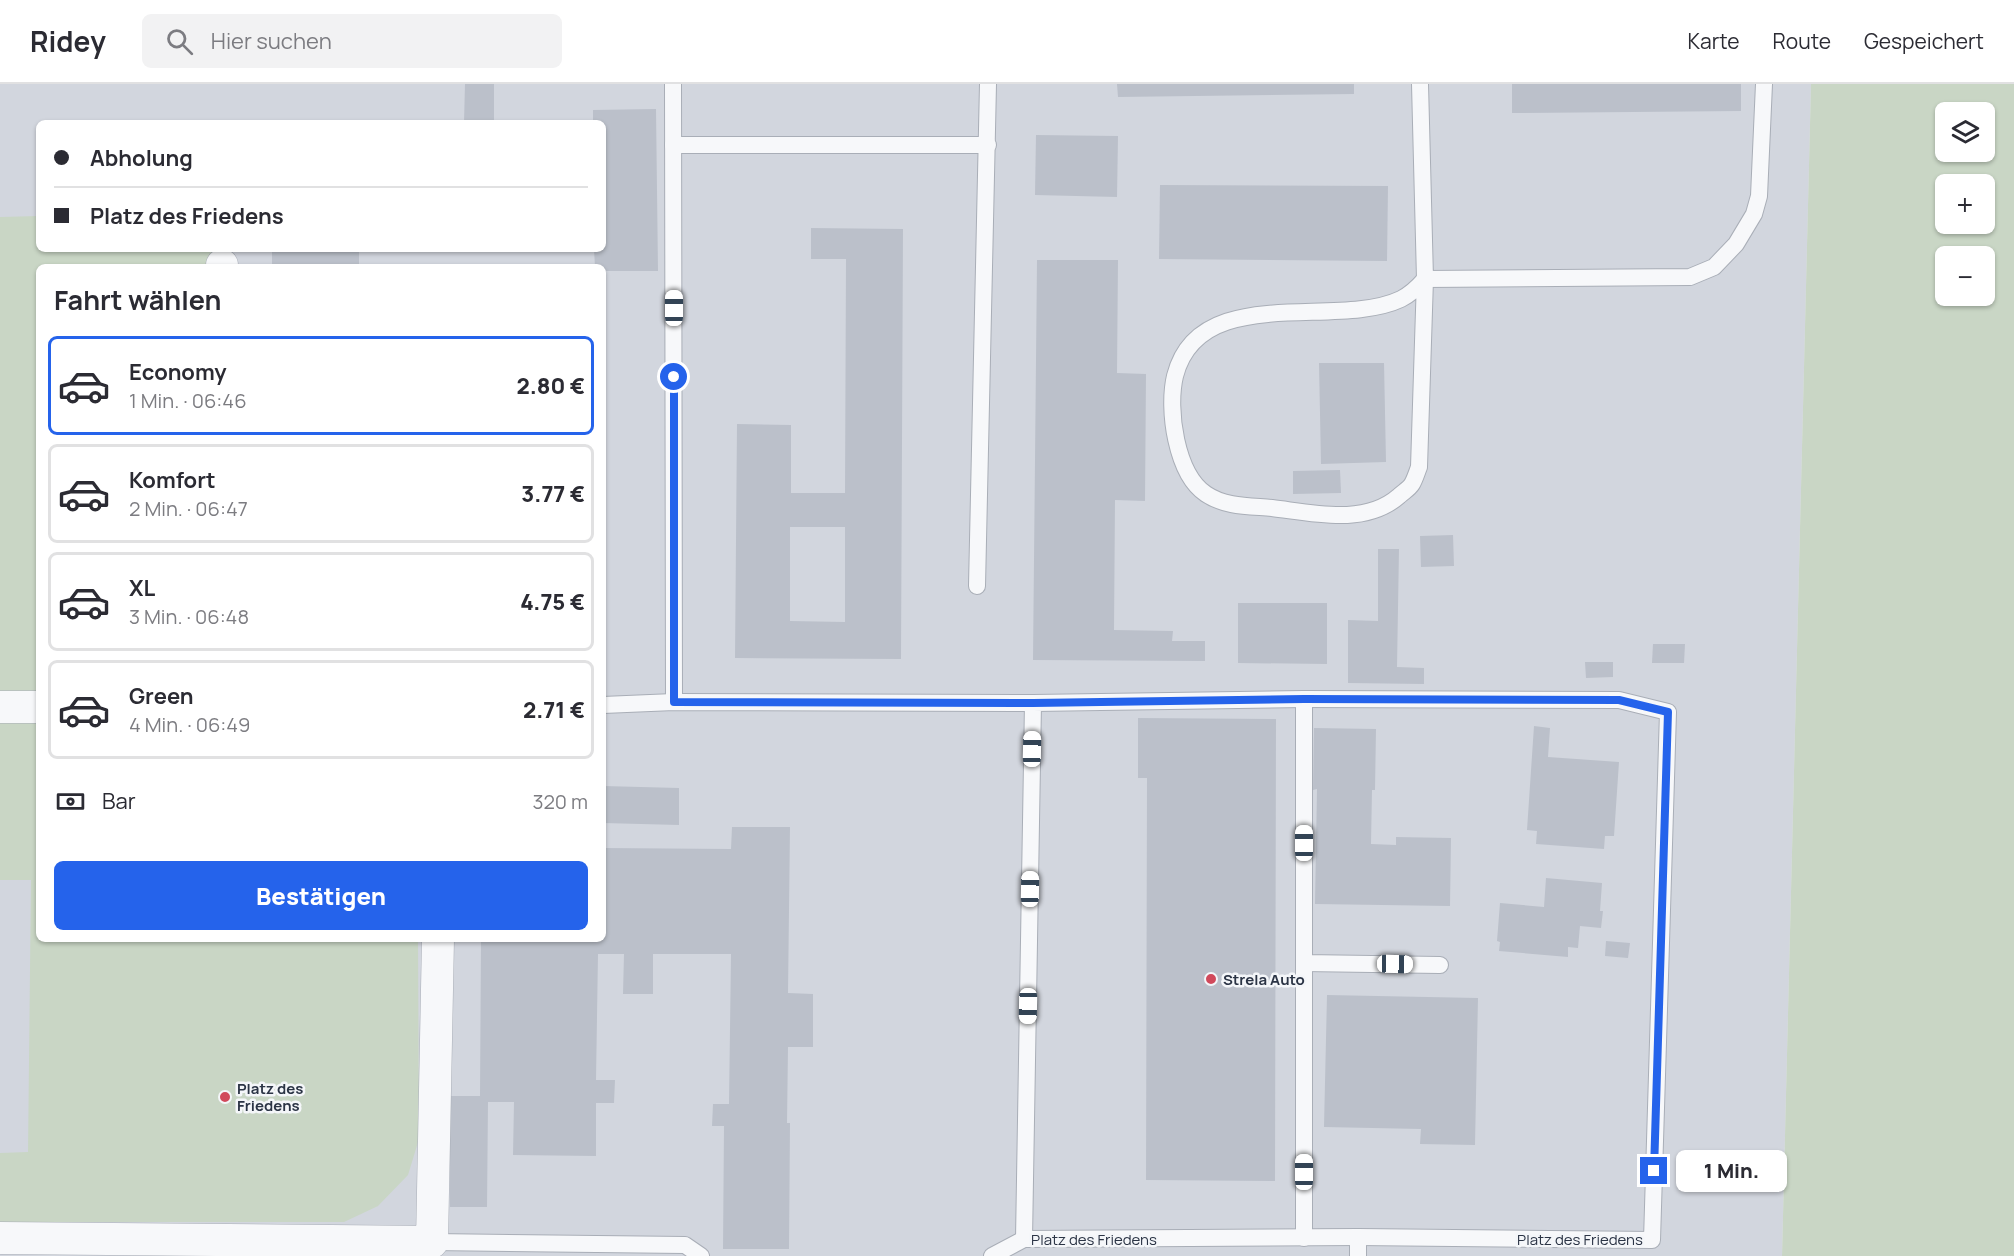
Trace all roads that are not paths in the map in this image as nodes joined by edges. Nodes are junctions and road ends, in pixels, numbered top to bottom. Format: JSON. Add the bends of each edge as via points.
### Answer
{"nodes":[{"id":1,"x":673,"y":84,"type":"edge"},
{"id":2,"x":988,"y":84,"type":"edge"},
{"id":3,"x":1420,"y":84,"type":"edge"},
{"id":4,"x":1764,"y":84,"type":"edge"},
{"id":5,"x":988,"y":144,"type":"junction"},
{"id":6,"x":674,"y":145,"type":"junction"},
{"id":7,"x":1425,"y":279,"type":"junction"},
{"id":8,"x":977,"y":586,"type":"dead end"},
{"id":9,"x":1304,"y":699,"type":"junction"},
{"id":10,"x":674,"y":702,"type":"junction"},
{"id":11,"x":1033,"y":703,"type":"junction"},
{"id":12,"x":606,"y":705,"type":"edge"},
{"id":13,"x":0,"y":707,"type":"edge"},
{"id":14,"x":36,"y":707,"type":"edge"},
{"id":15,"x":438,"y":942,"type":"edge"},
{"id":16,"x":1304,"y":963,"type":"junction"},
{"id":17,"x":1440,"y":965,"type":"dead end"},
{"id":18,"x":1358,"y":1237,"type":"junction"},
{"id":19,"x":0,"y":1238,"type":"edge"},
{"id":20,"x":1304,"y":1238,"type":"junction"},
{"id":21,"x":1024,"y":1239,"type":"junction"},
{"id":22,"x":432,"y":1242,"type":"junction"},
{"id":23,"x":220,"y":1248,"type":"edge"},
{"id":24,"x":400,"y":1249,"type":"edge"},
{"id":25,"x":483,"y":1249,"type":"edge"},
{"id":26,"x":701,"y":1256,"type":"edge"},
{"id":27,"x":992,"y":1256,"type":"edge"},
{"id":28,"x":1358,"y":1256,"type":"edge"}],
"edges":[{"from":1,"to":6,"type":"lane"},
{"from":2,"to":5,"type":"lane"},
{"from":3,"to":7,"type":"lane"},
{"from":4,"to":7,"type":"lane","via":[[1759,196],[1748,226],[1714,267],[1690,277]]},
{"from":5,"to":6,"type":"lane"},
{"from":5,"to":8,"type":"lane"},
{"from":6,"to":10,"type":"lane"},
{"from":7,"to":7,"type":"lane","via":[[1414,291],[1382,305],[1270,313],[1210,328],[1181,358],[1173,388],[1172,410],[1179,448],[1193,482],[1206,494],[1227,504],[1341,516],[1367,513],[1392,503],[1412,485],[1419,467]]},
{"from":9,"to":11,"type":"lane","name":"Platz des Friedens"},
{"from":9,"to":16,"type":"lane"},
{"from":9,"to":18,"type":"lane","name":"Platz des Friedens","via":[[1619,700],[1668,712],[1652,1239]]},
{"from":10,"to":11,"type":"lane","name":"Platz des Friedens"},
{"from":10,"to":12,"type":"lane","name":"Platz des Friedens"},
{"from":11,"to":21,"type":"lane","name":"Platz des Friedens"},
{"from":13,"to":14,"type":"street"},
{"from":15,"to":22,"type":"street"},
{"from":16,"to":17,"type":"lane"},
{"from":16,"to":20,"type":"lane"},
{"from":18,"to":20,"type":"lane","name":"Platz des Friedens"},
{"from":18,"to":28,"type":"lane"},
{"from":19,"to":23,"type":"street"},
{"from":20,"to":21,"type":"lane","name":"Platz des Friedens"},
{"from":21,"to":27,"type":"lane"},
{"from":22,"to":24,"type":"street"},
{"from":22,"to":25,"type":"lane"},
{"from":23,"to":24,"type":"street"},
{"from":25,"to":26,"type":"lane","via":[[685,1245]]}]}
